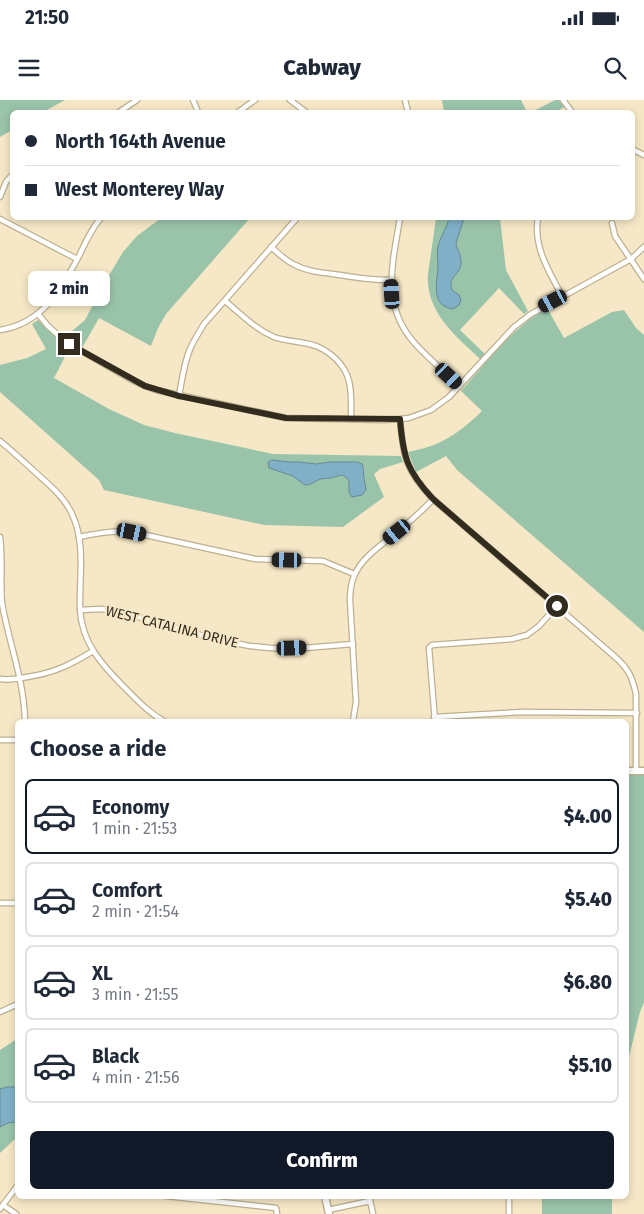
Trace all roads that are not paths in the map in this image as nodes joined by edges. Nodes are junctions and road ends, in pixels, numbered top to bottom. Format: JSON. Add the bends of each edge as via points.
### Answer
{"nodes":[{"id":1,"x":137,"y":100,"type":"edge"},
{"id":2,"x":255,"y":100,"type":"edge"},
{"id":3,"x":290,"y":100,"type":"edge"},
{"id":4,"x":122,"y":110,"type":"edge"},
{"id":5,"x":241,"y":110,"type":"edge"},
{"id":6,"x":303,"y":110,"type":"edge"},
{"id":7,"x":10,"y":177,"type":"edge"},
{"id":8,"x":0,"y":196,"type":"edge"},
{"id":9,"x":0,"y":219,"type":"edge"},
{"id":10,"x":100,"y":220,"type":"edge"},
{"id":11,"x":295,"y":220,"type":"edge"},
{"id":12,"x":400,"y":220,"type":"edge"},
{"id":13,"x":538,"y":220,"type":"edge"},
{"id":14,"x":612,"y":223,"type":"dead end"},
{"id":15,"x":272,"y":247,"type":"junction"},
{"id":16,"x":644,"y":247,"type":"edge"},
{"id":17,"x":77,"y":259,"type":"junction"},
{"id":18,"x":631,"y":259,"type":"junction"},
{"id":19,"x":644,"y":279,"type":"edge"},
{"id":20,"x":391,"y":280,"type":"junction"},
{"id":21,"x":562,"y":296,"type":"junction"},
{"id":22,"x":225,"y":301,"type":"junction"},
{"id":23,"x":38,"y":314,"type":"junction"},
{"id":24,"x":0,"y":330,"type":"edge"},
{"id":25,"x":460,"y":386,"type":"junction"},
{"id":26,"x":179,"y":396,"type":"junction"},
{"id":27,"x":351,"y":419,"type":"junction"},
{"id":28,"x":400,"y":419,"type":"junction"},
{"id":29,"x":0,"y":440,"type":"edge"},
{"id":30,"x":433,"y":499,"type":"junction"},
{"id":31,"x":0,"y":537,"type":"edge"},
{"id":32,"x":79,"y":537,"type":"junction"},
{"id":33,"x":0,"y":553,"type":"edge"},
{"id":34,"x":354,"y":574,"type":"junction"},
{"id":35,"x":557,"y":606,"type":"junction"},
{"id":36,"x":80,"y":610,"type":"junction"},
{"id":37,"x":2,"y":611,"type":"edge"},
{"id":38,"x":352,"y":644,"type":"junction"},
{"id":39,"x":93,"y":651,"type":"junction"},
{"id":40,"x":21,"y":678,"type":"junction"},
{"id":41,"x":0,"y":680,"type":"edge"},
{"id":42,"x":637,"y":713,"type":"junction"},
{"id":43,"x":25,"y":719,"type":"edge"},
{"id":44,"x":161,"y":719,"type":"edge"},
{"id":45,"x":353,"y":719,"type":"edge"},
{"id":46,"x":434,"y":719,"type":"edge"},
{"id":47,"x":0,"y":740,"type":"edge"},
{"id":48,"x":15,"y":740,"type":"edge"},
{"id":49,"x":629,"y":771,"type":"edge"},
{"id":50,"x":636,"y":771,"type":"junction"},
{"id":51,"x":644,"y":771,"type":"edge"},
{"id":52,"x":0,"y":903,"type":"edge"},
{"id":53,"x":15,"y":903,"type":"edge"},
{"id":54,"x":15,"y":1005,"type":"edge"},
{"id":55,"x":0,"y":1012,"type":"edge"},
{"id":56,"x":15,"y":1189,"type":"edge"},
{"id":57,"x":194,"y":1199,"type":"edge"},
{"id":58,"x":326,"y":1199,"type":"edge"},
{"id":59,"x":366,"y":1199,"type":"edge"},
{"id":60,"x":369,"y":1199,"type":"edge"},
{"id":61,"x":509,"y":1199,"type":"edge"},
{"id":62,"x":2,"y":1207,"type":"edge"},
{"id":63,"x":329,"y":1212,"type":"edge"},
{"id":64,"x":16,"y":1214,"type":"edge"},
{"id":65,"x":277,"y":1214,"type":"edge"},
{"id":66,"x":373,"y":1214,"type":"edge"},
{"id":67,"x":509,"y":1214,"type":"edge"}],
"edges":[{"from":1,"to":4,"type":"street"},
{"from":2,"to":5,"type":"street"},
{"from":3,"to":6,"type":"street"},
{"from":7,"to":8,"type":"street"},
{"from":9,"to":17,"type":"street"},
{"from":10,"to":17,"type":"street"},
{"from":11,"to":15,"type":"street"},
{"from":12,"to":20,"type":"street"},
{"from":13,"to":21,"type":"street","via":[[541,253]]},
{"from":14,"to":18,"type":"street","via":[[615,236]]},
{"from":15,"to":20,"type":"street","via":[[283,258],[307,270]]},
{"from":15,"to":22,"type":"street"},
{"from":16,"to":18,"type":"street"},
{"from":17,"to":23,"type":"street","via":[[59,291]]},
{"from":18,"to":19,"type":"street"},
{"from":18,"to":21,"type":"street"},
{"from":20,"to":25,"type":"street","via":[[401,324],[417,346]]},
{"from":21,"to":25,"type":"street","via":[[519,323]]},
{"from":22,"to":26,"type":"street","via":[[195,338]]},
{"from":22,"to":27,"type":"street","via":[[266,333],[315,346],[336,359],[349,379]]},
{"from":23,"to":24,"type":"street","via":[[24,323]]},
{"from":23,"to":26,"type":"street","via":[[62,340],[77,349],[145,386]]},
{"from":25,"to":28,"type":"street","via":[[431,410]]},
{"from":26,"to":27,"type":"street","via":[[286,418]]},
{"from":27,"to":28,"type":"street"},
{"from":28,"to":30,"type":"street","via":[[407,464]]},
{"from":29,"to":32,"type":"street","via":[[65,502]]},
{"from":30,"to":34,"type":"street","via":[[372,552]]},
{"from":30,"to":35,"type":"street"},
{"from":31,"to":33,"type":"street"},
{"from":32,"to":34,"type":"street","via":[[132,532],[255,559],[323,562]]},
{"from":32,"to":36,"type":"street"},
{"from":33,"to":37,"type":"street"},
{"from":34,"to":38,"type":"street","via":[[350,591]]},
{"from":35,"to":42,"type":"street","via":[[629,671],[634,683]]},
{"from":35,"to":46,"type":"street","via":[[526,635],[432,645],[429,648]]},
{"from":36,"to":38,"type":"street","name":"WEST CATALINA DRIVE","via":[[118,610],[214,639],[250,646],[292,648]]},
{"from":36,"to":39,"type":"street","via":[[84,633]]},
{"from":37,"to":40,"type":"street"},
{"from":38,"to":45,"type":"street","via":[[356,702]]},
{"from":39,"to":40,"type":"street","via":[[58,670]]},
{"from":39,"to":44,"type":"street","via":[[104,666]]},
{"from":40,"to":41,"type":"street"},
{"from":40,"to":43,"type":"street"},
{"from":42,"to":46,"type":"street","via":[[527,712]]},
{"from":42,"to":50,"type":"street"},
{"from":47,"to":48,"type":"street"},
{"from":49,"to":50,"type":"street"},
{"from":50,"to":51,"type":"street"},
{"from":52,"to":53,"type":"street"},
{"from":54,"to":55,"type":"street"},
{"from":56,"to":62,"type":"street"},
{"from":57,"to":65,"type":"street","via":[[276,1208]]},
{"from":58,"to":63,"type":"street"},
{"from":59,"to":63,"type":"street"},
{"from":60,"to":66,"type":"street"},
{"from":61,"to":67,"type":"street"},
{"from":62,"to":64,"type":"street"}]}
